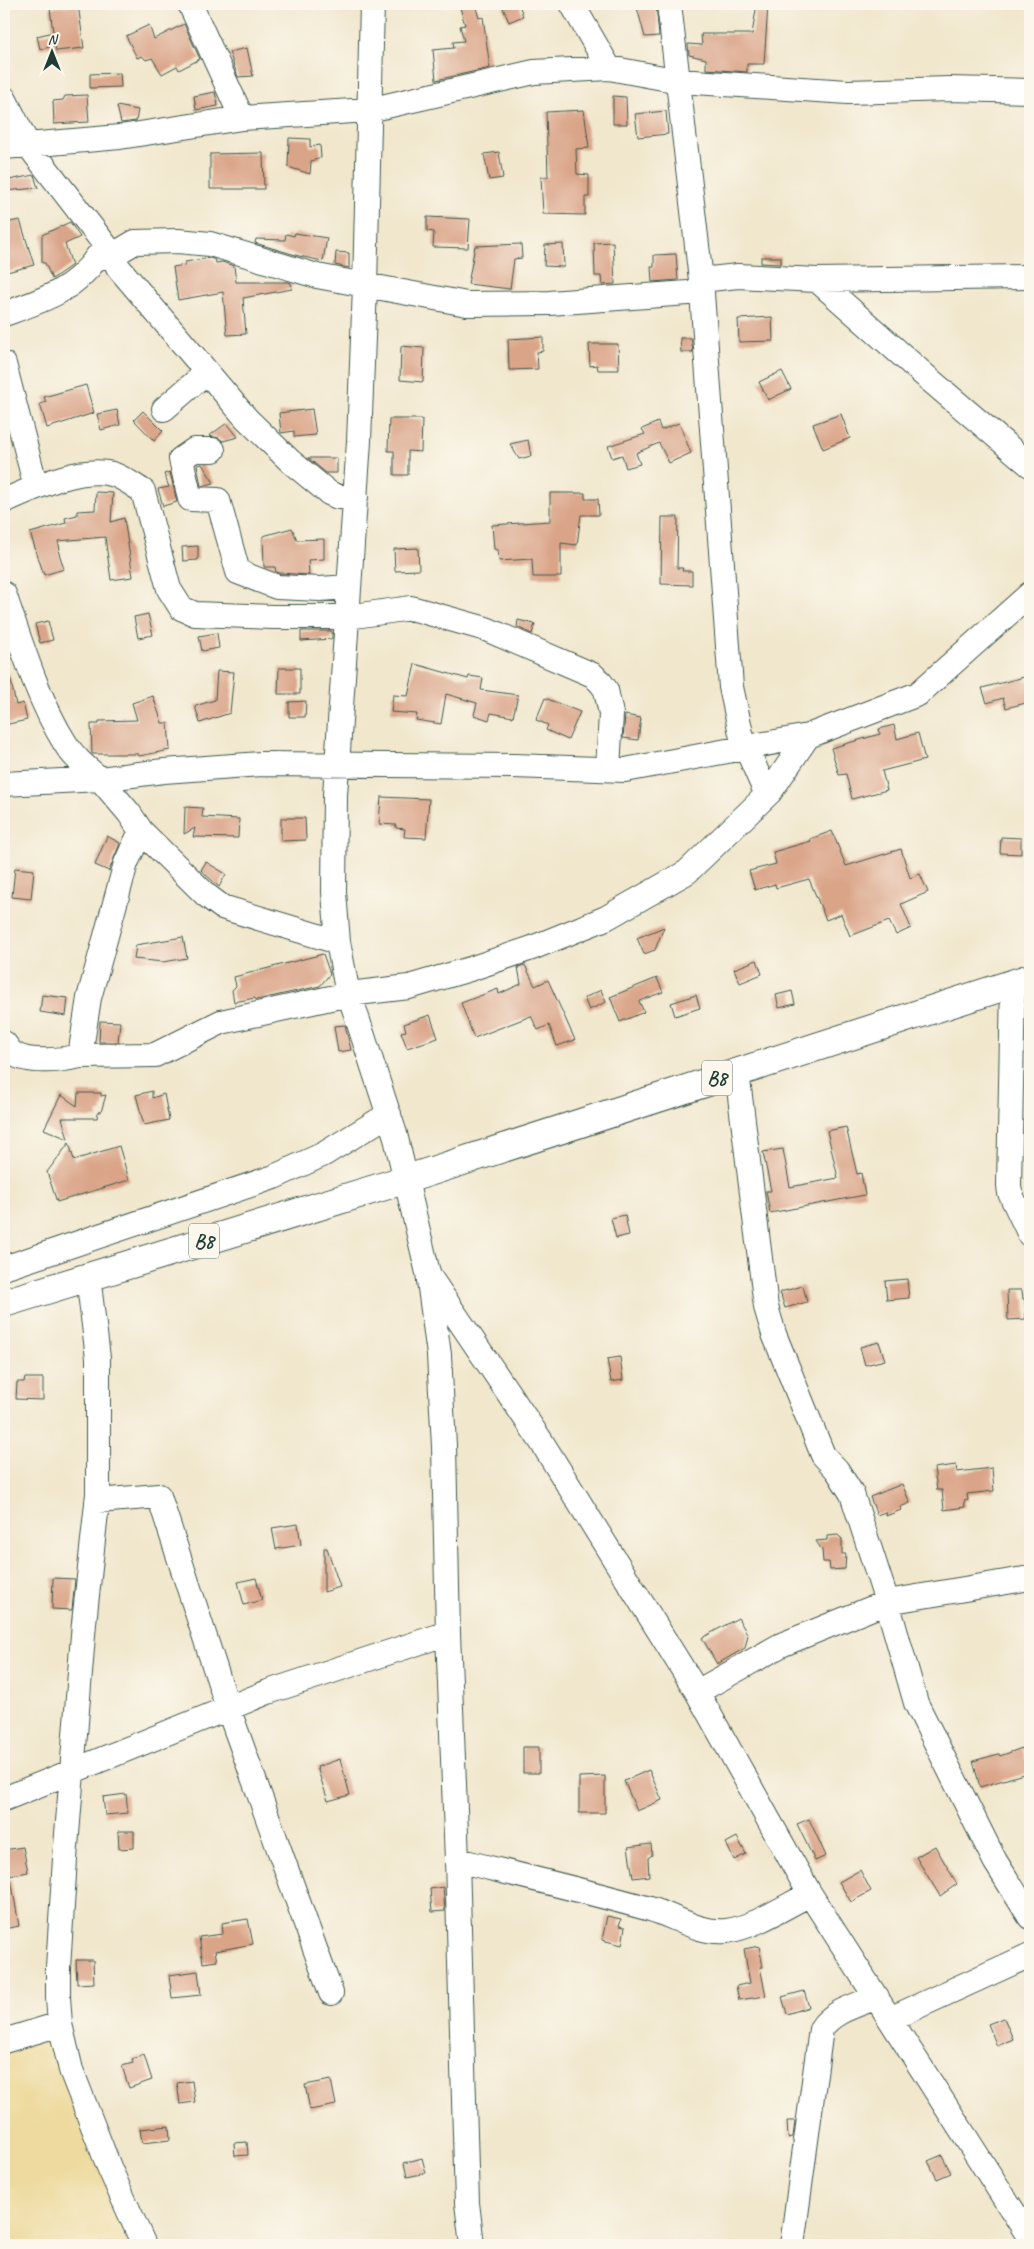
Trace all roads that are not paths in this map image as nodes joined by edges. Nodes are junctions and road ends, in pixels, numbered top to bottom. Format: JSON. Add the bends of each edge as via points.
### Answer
{"nodes":[{"id":1,"x":190,"y":4,"type":"edge"},
{"id":2,"x":372,"y":4,"type":"edge"},
{"id":3,"x":572,"y":4,"type":"edge"},
{"id":4,"x":669,"y":4,"type":"edge"},
{"id":5,"x":609,"y":68,"type":"junction"},
{"id":6,"x":679,"y":81,"type":"junction"},
{"id":7,"x":1030,"y":91,"type":"edge"},
{"id":8,"x":4,"y":98,"type":"edge"},
{"id":9,"x":369,"y":110,"type":"junction"},
{"id":10,"x":242,"y":118,"type":"junction"},
{"id":11,"x":28,"y":145,"type":"junction"},
{"id":12,"x":4,"y":147,"type":"edge"},
{"id":13,"x":113,"y":255,"type":"junction"},
{"id":14,"x":1030,"y":277,"type":"edge"},
{"id":15,"x":817,"y":280,"type":"junction"},
{"id":16,"x":365,"y":286,"type":"junction"},
{"id":17,"x":702,"y":286,"type":"junction"},
{"id":18,"x":4,"y":314,"type":"edge"},
{"id":19,"x":4,"y":364,"type":"edge"},
{"id":20,"x":207,"y":372,"type":"junction"},
{"id":21,"x":164,"y":409,"type":"dead end"},
{"id":22,"x":213,"y":450,"type":"dead end"},
{"id":23,"x":1030,"y":465,"type":"edge"},
{"id":24,"x":36,"y":487,"type":"junction"},
{"id":25,"x":356,"y":497,"type":"junction"},
{"id":26,"x":4,"y":501,"type":"edge"},
{"id":27,"x":349,"y":587,"type":"junction"},
{"id":28,"x":4,"y":594,"type":"edge"},
{"id":29,"x":1030,"y":594,"type":"edge"},
{"id":30,"x":347,"y":617,"type":"junction"},
{"id":31,"x":808,"y":736,"type":"junction"},
{"id":32,"x":745,"y":747,"type":"junction"},
{"id":33,"x":337,"y":766,"type":"junction"},
{"id":34,"x":608,"y":769,"type":"junction"},
{"id":35,"x":100,"y":779,"type":"junction"},
{"id":36,"x":4,"y":784,"type":"edge"},
{"id":37,"x":770,"y":792,"type":"junction"},
{"id":38,"x":141,"y":831,"type":"junction"},
{"id":39,"x":338,"y":942,"type":"junction"},
{"id":40,"x":1022,"y":981,"type":"edge"},
{"id":41,"x":349,"y":994,"type":"junction"},
{"id":42,"x":4,"y":1042,"type":"edge"},
{"id":43,"x":80,"y":1056,"type":"junction"},
{"id":44,"x":737,"y":1072,"type":"junction"},
{"id":45,"x":389,"y":1114,"type":"junction"},
{"id":46,"x":404,"y":1180,"type":"junction"},
{"id":47,"x":1030,"y":1235,"type":"edge"},
{"id":48,"x":4,"y":1268,"type":"edge"},
{"id":49,"x":428,"y":1273,"type":"junction"},
{"id":50,"x":88,"y":1276,"type":"junction"},
{"id":51,"x":4,"y":1303,"type":"edge"},
{"id":52,"x":97,"y":1501,"type":"junction"},
{"id":53,"x":1030,"y":1578,"type":"edge"},
{"id":54,"x":887,"y":1602,"type":"junction"},
{"id":55,"x":448,"y":1633,"type":"junction"},
{"id":56,"x":697,"y":1692,"type":"junction"},
{"id":57,"x":228,"y":1708,"type":"junction"},
{"id":58,"x":72,"y":1772,"type":"junction"},
{"id":59,"x":4,"y":1799,"type":"edge"},
{"id":60,"x":458,"y":1860,"type":"junction"},
{"id":61,"x":810,"y":1894,"type":"junction"},
{"id":62,"x":1030,"y":1917,"type":"edge"},
{"id":63,"x":1030,"y":1955,"type":"edge"},
{"id":64,"x":331,"y":1993,"type":"dead end"},
{"id":65,"x":877,"y":1997,"type":"junction"},
{"id":66,"x":890,"y":2019,"type":"junction"},
{"id":67,"x":60,"y":2024,"type":"junction"},
{"id":68,"x":4,"y":2041,"type":"edge"},
{"id":69,"x":1030,"y":2238,"type":"edge"},
{"id":70,"x":144,"y":2245,"type":"edge"},
{"id":71,"x":472,"y":2245,"type":"edge"},
{"id":72,"x":792,"y":2245,"type":"edge"}],
"edges":[{"from":1,"to":10,"type":"street"},
{"from":2,"to":9,"type":"street"},
{"from":3,"to":5,"type":"street"},
{"from":4,"to":6,"type":"street"},
{"from":5,"to":6,"type":"street"},
{"from":5,"to":9,"type":"street","via":[[534,72]]},
{"from":6,"to":7,"type":"street","via":[[848,92]]},
{"from":6,"to":17,"type":"street"},
{"from":8,"to":11,"type":"street"},
{"from":9,"to":10,"type":"street"},
{"from":9,"to":16,"type":"street"},
{"from":10,"to":11,"type":"street","via":[[120,137]]},
{"from":11,"to":12,"type":"street"},
{"from":11,"to":13,"type":"street"},
{"from":13,"to":16,"type":"street","via":[[135,242],[210,244],[316,276]]},
{"from":13,"to":18,"type":"street","via":[[97,257],[74,283],[50,298]]},
{"from":13,"to":20,"type":"street","via":[[118,267]]},
{"from":14,"to":15,"type":"street"},
{"from":15,"to":17,"type":"street","via":[[738,276]]},
{"from":15,"to":23,"type":"street"},
{"from":16,"to":17,"type":"street","via":[[467,304],[550,303]]},
{"from":16,"to":25,"type":"street"},
{"from":17,"to":32,"type":"street","via":[[731,687]]},
{"from":19,"to":24,"type":"street"},
{"from":20,"to":21,"type":"street"},
{"from":20,"to":25,"type":"street","via":[[246,418],[290,462],[329,493],[345,498]]},
{"from":22,"to":27,"type":"street","via":[[194,450],[181,459],[190,499],[218,500],[238,572],[277,587]]},
{"from":24,"to":26,"type":"street"},
{"from":24,"to":30,"type":"street","via":[[86,472],[100,472],[115,475],[143,491],[169,589],[181,608],[195,614]]},
{"from":25,"to":27,"type":"street"},
{"from":27,"to":30,"type":"street"},
{"from":28,"to":35,"type":"street","via":[[65,744]]},
{"from":29,"to":31,"type":"street","via":[[918,694]]},
{"from":30,"to":33,"type":"street"},
{"from":30,"to":34,"type":"street","via":[[412,608],[486,629],[593,675],[606,690],[611,714]]},
{"from":31,"to":32,"type":"street"},
{"from":31,"to":37,"type":"street"},
{"from":32,"to":34,"type":"street","via":[[625,770]]},
{"from":32,"to":37,"type":"street","via":[[763,786]]},
{"from":33,"to":34,"type":"street"},
{"from":33,"to":35,"type":"street","via":[[261,764]]},
{"from":33,"to":39,"type":"street","via":[[334,892]]},
{"from":35,"to":36,"type":"street"},
{"from":35,"to":38,"type":"street"},
{"from":37,"to":41,"type":"street","via":[[687,872],[606,918],[470,969],[408,986]]},
{"from":38,"to":39,"type":"street","via":[[222,907]]},
{"from":38,"to":43,"type":"street","via":[[126,863],[89,998]]},
{"from":39,"to":41,"type":"street"},
{"from":40,"to":44,"type":"highway","number":"B8"},
{"from":40,"to":47,"type":"street","via":[[1009,1186]]},
{"from":41,"to":43,"type":"street","via":[[221,1022],[155,1055]]},
{"from":41,"to":45,"type":"street"},
{"from":42,"to":43,"type":"street","via":[[13,1054],[20,1057],[65,1060]]},
{"from":44,"to":46,"type":"highway","number":"B8"},
{"from":44,"to":54,"type":"street","via":[[766,1307],[824,1455],[852,1494]]},
{"from":45,"to":46,"type":"street"},
{"from":45,"to":48,"type":"street","via":[[324,1154],[274,1177]]},
{"from":46,"to":49,"type":"street"},
{"from":46,"to":50,"type":"highway","number":"B8"},
{"from":49,"to":55,"type":"street","via":[[439,1355]]},
{"from":49,"to":56,"type":"street","via":[[541,1441]]},
{"from":50,"to":51,"type":"highway","number":"B8"},
{"from":50,"to":52,"type":"street","via":[[98,1358]]},
{"from":52,"to":57,"type":"street","via":[[158,1496]]},
{"from":52,"to":58,"type":"street"},
{"from":53,"to":54,"type":"street"},
{"from":54,"to":56,"type":"street","via":[[781,1645]]},
{"from":54,"to":62,"type":"street","via":[[916,1703],[995,1861]]},
{"from":55,"to":57,"type":"street"},
{"from":55,"to":60,"type":"street"},
{"from":56,"to":61,"type":"street"},
{"from":57,"to":58,"type":"street"},
{"from":57,"to":64,"type":"street"},
{"from":58,"to":59,"type":"street"},
{"from":58,"to":67,"type":"street","via":[[58,1968]]},
{"from":60,"to":61,"type":"street","via":[[606,1897],[701,1928],[726,1931]]},
{"from":60,"to":71,"type":"street","via":[[467,2193]]},
{"from":61,"to":65,"type":"street"},
{"from":63,"to":66,"type":"street"},
{"from":65,"to":66,"type":"street"},
{"from":65,"to":72,"type":"street","via":[[838,2013],[826,2020],[821,2029]]},
{"from":66,"to":69,"type":"street"},
{"from":67,"to":68,"type":"street"},
{"from":67,"to":70,"type":"street","via":[[71,2070],[108,2168]]}]}
